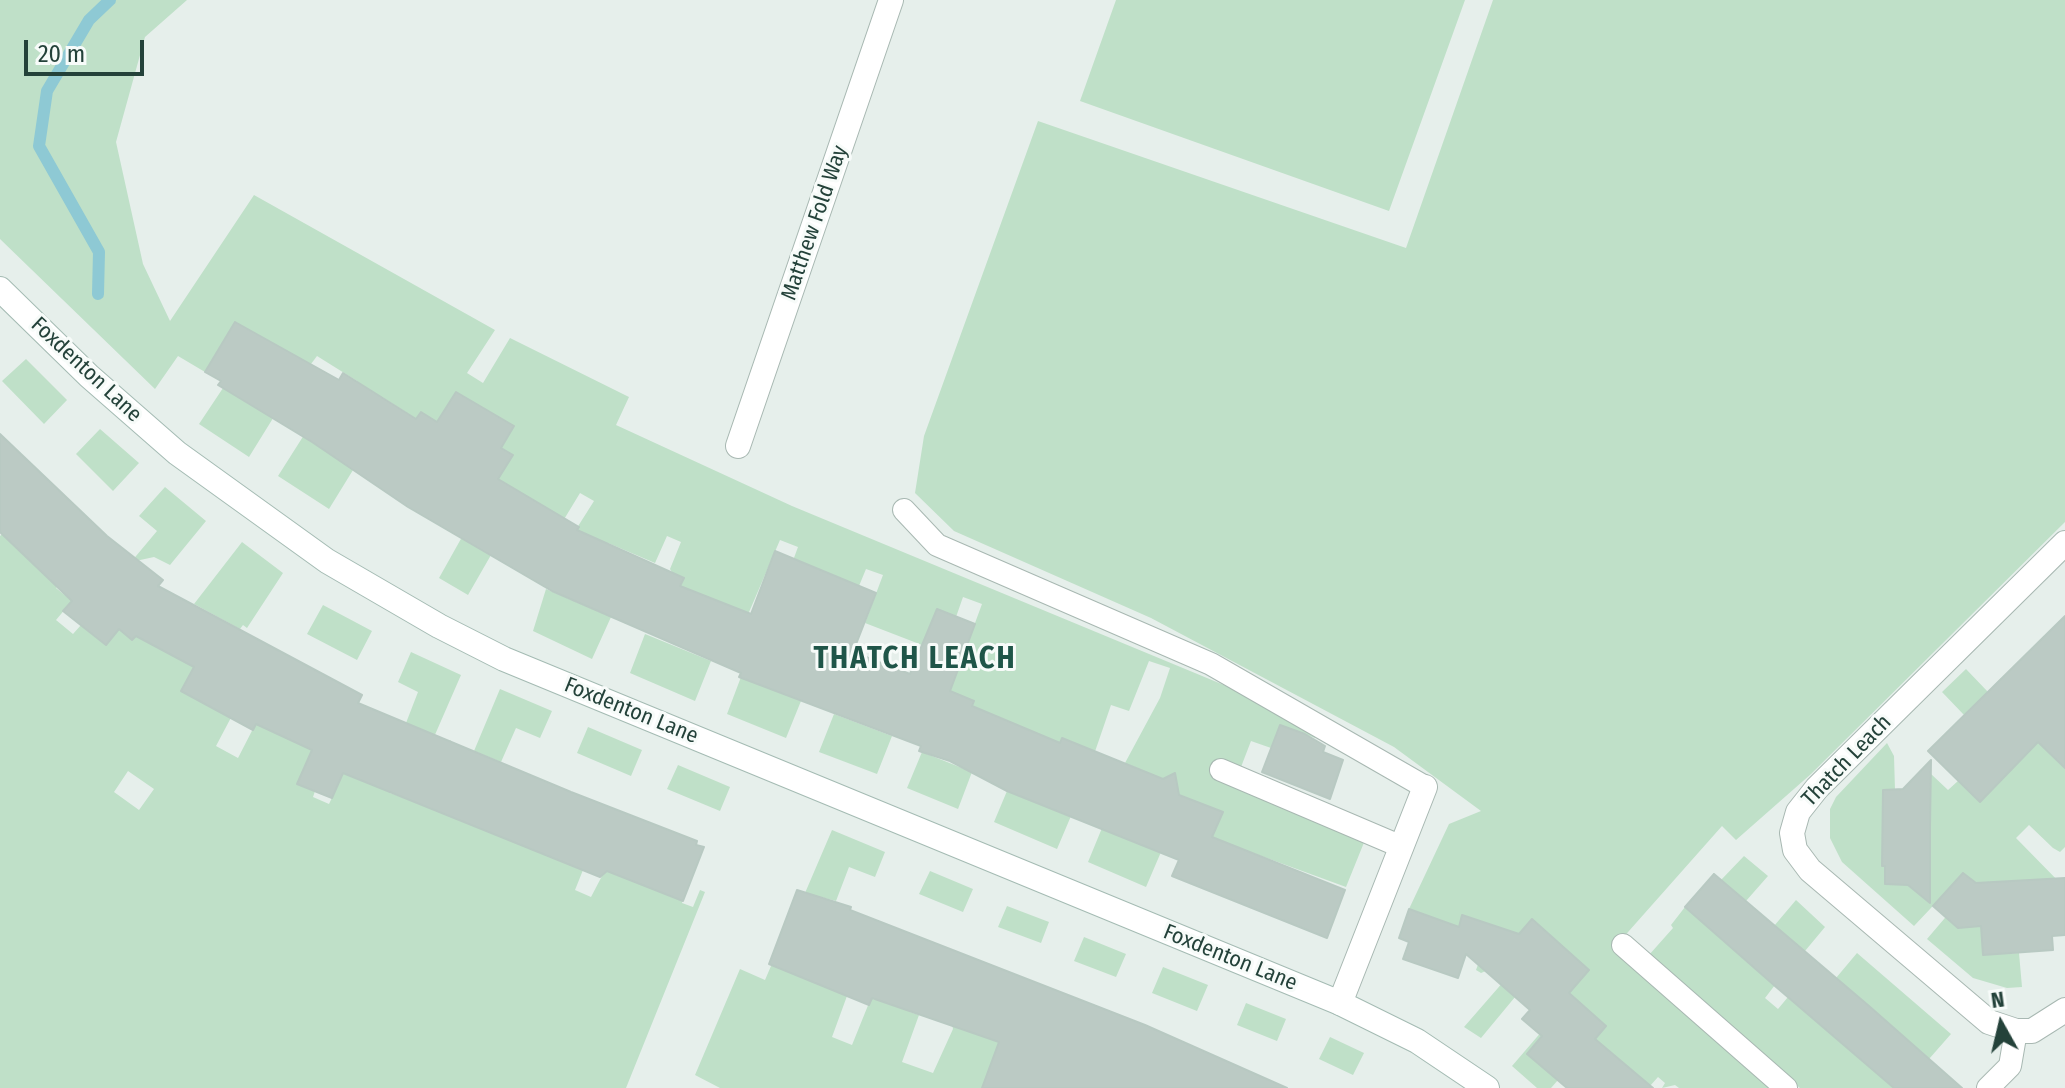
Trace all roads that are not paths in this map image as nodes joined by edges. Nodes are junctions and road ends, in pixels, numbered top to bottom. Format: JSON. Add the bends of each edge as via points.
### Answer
{"nodes":[{"id":1,"x":891,"y":0,"type":"edge"},
{"id":2,"x":0,"y":289,"type":"edge"},
{"id":3,"x":738,"y":446,"type":"dead end"},
{"id":4,"x":904,"y":510,"type":"dead end"},
{"id":5,"x":2065,"y":543,"type":"edge"},
{"id":6,"x":1221,"y":770,"type":"dead end"},
{"id":7,"x":1425,"y":787,"type":"joint"},
{"id":8,"x":1402,"y":847,"type":"junction"},
{"id":9,"x":1623,"y":945,"type":"dead end"},
{"id":10,"x":1340,"y":1003,"type":"junction"},
{"id":11,"x":2065,"y":1010,"type":"edge"},
{"id":12,"x":2016,"y":1031,"type":"junction"},
{"id":13,"x":1487,"y":1088,"type":"edge"},
{"id":14,"x":1786,"y":1088,"type":"edge"},
{"id":15,"x":1988,"y":1088,"type":"edge"}],
"edges":[{"from":1,"to":3,"type":"main road","name":"Matthew Fold Way"},
{"from":2,"to":10,"type":"main road","name":"Foxdenton Lane","via":[[177,453],[327,561],[439,626],[504,659]]},
{"from":4,"to":7,"type":"lane","via":[[937,545],[1211,664]]},
{"from":5,"to":12,"type":"main road","name":"Thatch Leach","via":[[1817,788],[1798,812],[1792,833],[1795,850],[1810,870],[1972,1009],[1989,1022]]},
{"from":6,"to":8,"type":"lane"},
{"from":7,"to":8,"type":"main road"},
{"from":8,"to":10,"type":"main road"},
{"from":9,"to":14,"type":"lane"},
{"from":10,"to":13,"type":"main road","name":"Foxdenton Lane","via":[[1426,1046]]},
{"from":11,"to":12,"type":"main road","via":[[2032,1031]]},
{"from":12,"to":15,"type":"lane","via":[[2010,1066]]}]}
